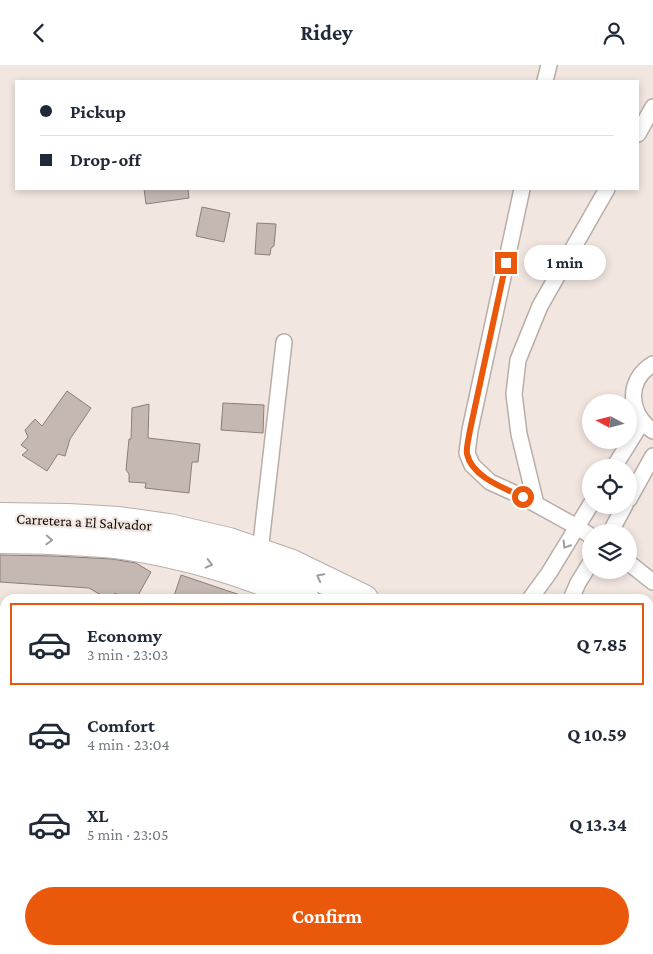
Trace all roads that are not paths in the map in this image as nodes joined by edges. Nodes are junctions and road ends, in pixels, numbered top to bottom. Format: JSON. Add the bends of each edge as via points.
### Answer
{"nodes":[{"id":1,"x":653,"y":107,"type":"edge"},
{"id":2,"x":639,"y":133,"type":"edge"},
{"id":3,"x":522,"y":190,"type":"edge"},
{"id":4,"x":606,"y":190,"type":"edge"},
{"id":5,"x":284,"y":342,"type":"dead end"},
{"id":6,"x":653,"y":364,"type":"edge"},
{"id":7,"x":648,"y":426,"type":"edge"},
{"id":8,"x":653,"y":456,"type":"edge"},
{"id":9,"x":621,"y":459,"type":"edge"},
{"id":10,"x":637,"y":485,"type":"edge"},
{"id":11,"x":536,"y":504,"type":"junction"},
{"id":12,"x":585,"y":514,"type":"edge"},
{"id":13,"x":0,"y":517,"type":"edge"},
{"id":14,"x":577,"y":527,"type":"junction"},
{"id":15,"x":582,"y":530,"type":"edge"},
{"id":16,"x":0,"y":539,"type":"edge"},
{"id":17,"x":260,"y":552,"type":"junction"},
{"id":18,"x":637,"y":566,"type":"edge"},
{"id":19,"x":653,"y":566,"type":"edge"},
{"id":20,"x":637,"y":569,"type":"edge"},
{"id":21,"x":582,"y":577,"type":"edge"},
{"id":22,"x":653,"y":582,"type":"edge"},
{"id":23,"x":294,"y":594,"type":"edge"},
{"id":24,"x":354,"y":594,"type":"edge"},
{"id":25,"x":534,"y":594,"type":"edge"},
{"id":26,"x":573,"y":594,"type":"edge"}],
"edges":[{"from":1,"to":2,"type":"street"},
{"from":3,"to":11,"type":"street","via":[[467,453],[472,465],[490,482]]},
{"from":4,"to":11,"type":"street","via":[[540,306],[518,360],[514,394],[519,434]]},
{"from":5,"to":17,"type":"street"},
{"from":6,"to":7,"type":"street","via":[[644,369],[634,386],[634,405]]},
{"from":7,"to":9,"type":"street"},
{"from":8,"to":10,"type":"street"},
{"from":11,"to":14,"type":"street"},
{"from":12,"to":14,"type":"street"},
{"from":13,"to":17,"type":"highway","name":"Carretera a El Salvador","via":[[119,521],[170,528]]},
{"from":14,"to":15,"type":"street"},
{"from":14,"to":25,"type":"street","one_way":true},
{"from":16,"to":23,"type":"highway","name":"Carretera a El Salvador","one_way":true,"via":[[122,544],[222,567]]},
{"from":24,"to":17,"type":"highway","name":"Carretera a El Salvador","one_way":true,"via":[[292,563]]},
{"from":18,"to":19,"type":"street"},
{"from":20,"to":22,"type":"street"},
{"from":21,"to":26,"type":"street"}]}
